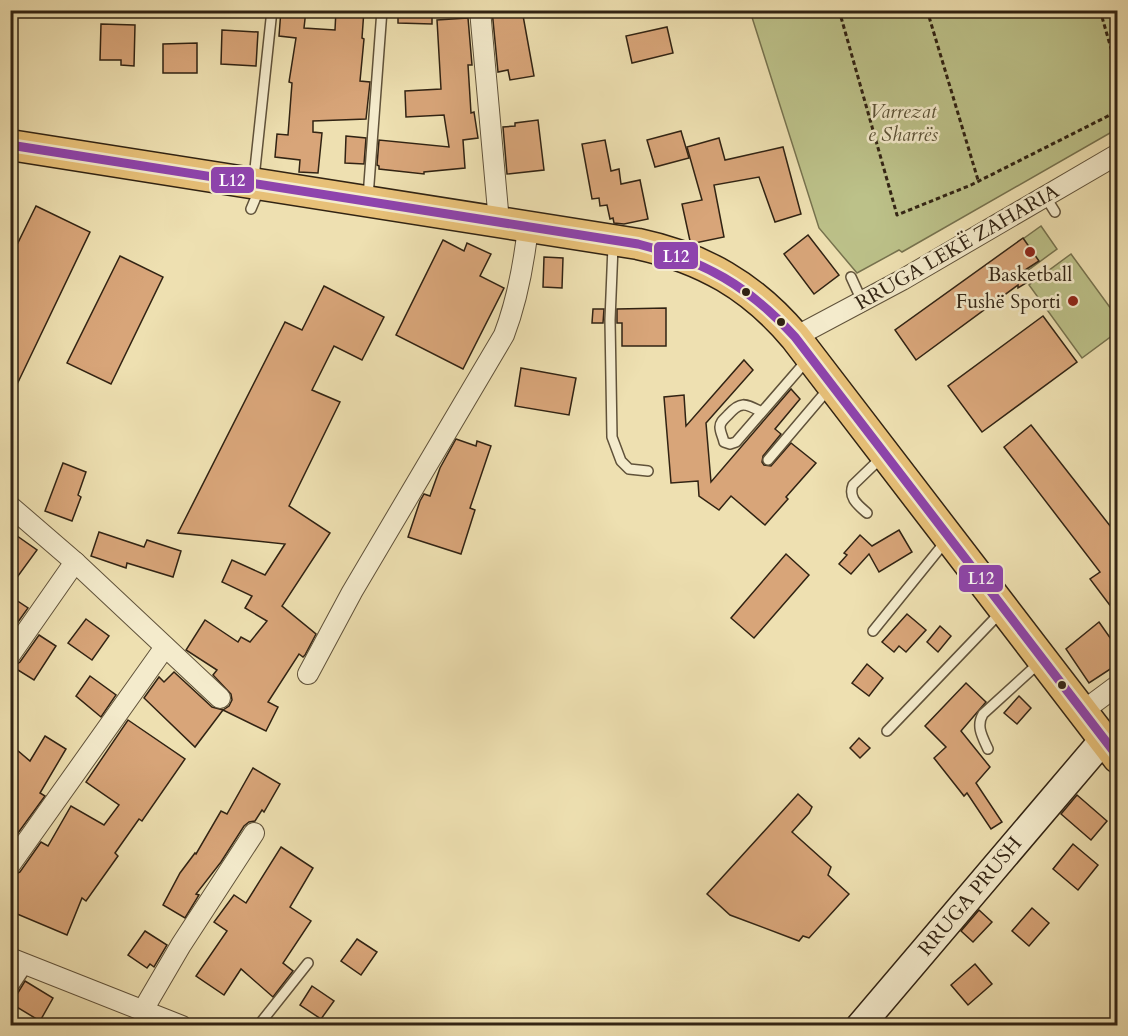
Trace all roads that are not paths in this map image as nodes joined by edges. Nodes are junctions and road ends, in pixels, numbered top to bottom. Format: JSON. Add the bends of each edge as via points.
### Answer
{"nodes":[{"id":1,"x":272,"y":10,"type":"edge"},
{"id":2,"x":382,"y":10,"type":"edge"},
{"id":3,"x":480,"y":10,"type":"edge"},
{"id":4,"x":10,"y":145,"type":"edge"},
{"id":5,"x":1118,"y":154,"type":"edge"},
{"id":6,"x":255,"y":192,"type":"junction"},
{"id":7,"x":367,"y":202,"type":"junction"},
{"id":8,"x":499,"y":222,"type":"junction"},
{"id":9,"x":528,"y":227,"type":"junction"},
{"id":10,"x":614,"y":240,"type":"junction"},
{"id":11,"x":851,"y":277,"type":"dead end"},
{"id":12,"x":862,"y":301,"type":"junction"},
{"id":13,"x":802,"y":347,"type":"junction"},
{"id":14,"x":837,"y":387,"type":"junction"},
{"id":15,"x":762,"y":412,"type":"junction"},
{"id":16,"x":884,"y":454,"type":"junction"},
{"id":17,"x":768,"y":460,"type":"dead end"},
{"id":18,"x":648,"y":471,"type":"dead end"},
{"id":19,"x":10,"y":506,"type":"edge"},
{"id":20,"x":867,"y":513,"type":"dead end"},
{"id":21,"x":948,"y":537,"type":"junction"},
{"id":22,"x":75,"y":562,"type":"junction"},
{"id":23,"x":1004,"y":609,"type":"junction"},
{"id":24,"x":873,"y":631,"type":"dead end"},
{"id":25,"x":165,"y":647,"type":"junction"},
{"id":26,"x":10,"y":654,"type":"edge"},
{"id":27,"x":1043,"y":659,"type":"junction"},
{"id":28,"x":308,"y":674,"type":"dead end"},
{"id":29,"x":1117,"y":686,"type":"edge"},
{"id":30,"x":220,"y":698,"type":"dead end"},
{"id":31,"x":1083,"y":711,"type":"junction"},
{"id":32,"x":887,"y":731,"type":"dead end"},
{"id":33,"x":988,"y":748,"type":"dead end"},
{"id":34,"x":1111,"y":748,"type":"edge"},
{"id":35,"x":254,"y":833,"type":"dead end"},
{"id":36,"x":10,"y":865,"type":"edge"},
{"id":37,"x":20,"y":962,"type":"edge"},
{"id":38,"x":308,"y":963,"type":"dead end"},
{"id":39,"x":10,"y":992,"type":"edge"},
{"id":40,"x":146,"y":1016,"type":"edge"},
{"id":41,"x":182,"y":1026,"type":"edge"},
{"id":42,"x":258,"y":1026,"type":"edge"},
{"id":43,"x":860,"y":1026,"type":"edge"}],
"edges":[{"from":1,"to":6,"type":"lane"},
{"from":2,"to":7,"type":"lane"},
{"from":3,"to":8,"type":"street"},
{"from":4,"to":6,"type":"main road"},
{"from":5,"to":12,"type":"street","name":"RRUGA LEKË ZAHARIA","via":[[1050,204]]},
{"from":6,"to":7,"type":"main road"},
{"from":7,"to":8,"type":"main road"},
{"from":8,"to":9,"type":"main road"},
{"from":9,"to":10,"type":"main road"},
{"from":9,"to":28,"type":"street","via":[[504,335]]},
{"from":10,"to":13,"type":"main road","via":[[674,253],[730,279],[756,297]]},
{"from":10,"to":18,"type":"lane","via":[[610,320],[612,437],[629,469]]},
{"from":11,"to":12,"type":"lane"},
{"from":12,"to":13,"type":"street","name":"RRUGA LEKË ZAHARIA"},
{"from":13,"to":14,"type":"main road"},
{"from":13,"to":15,"type":"lane"},
{"from":14,"to":16,"type":"main road"},
{"from":14,"to":17,"type":"lane"},
{"from":15,"to":15,"type":"lane","via":[[736,442],[724,442],[721,422],[740,404]]},
{"from":16,"to":20,"type":"lane","via":[[851,490],[853,499]]},
{"from":16,"to":21,"type":"main road","via":[[924,496]]},
{"from":19,"to":22,"type":"street"},
{"from":21,"to":23,"type":"main road"},
{"from":21,"to":24,"type":"lane"},
{"from":22,"to":25,"type":"street"},
{"from":22,"to":26,"type":"street"},
{"from":23,"to":27,"type":"main road"},
{"from":23,"to":32,"type":"lane"},
{"from":25,"to":30,"type":"street"},
{"from":25,"to":36,"type":"street"},
{"from":27,"to":31,"type":"main road"},
{"from":27,"to":33,"type":"lane","via":[[983,714],[980,733]]},
{"from":29,"to":31,"type":"street"},
{"from":31,"to":34,"type":"main road"},
{"from":34,"to":43,"type":"street","name":"RRUGA PRUSH","via":[[1080,766]]},
{"from":35,"to":40,"type":"street","via":[[181,945]]},
{"from":37,"to":39,"type":"lane"},
{"from":37,"to":40,"type":"street"},
{"from":38,"to":42,"type":"lane"},
{"from":40,"to":41,"type":"street"}]}
